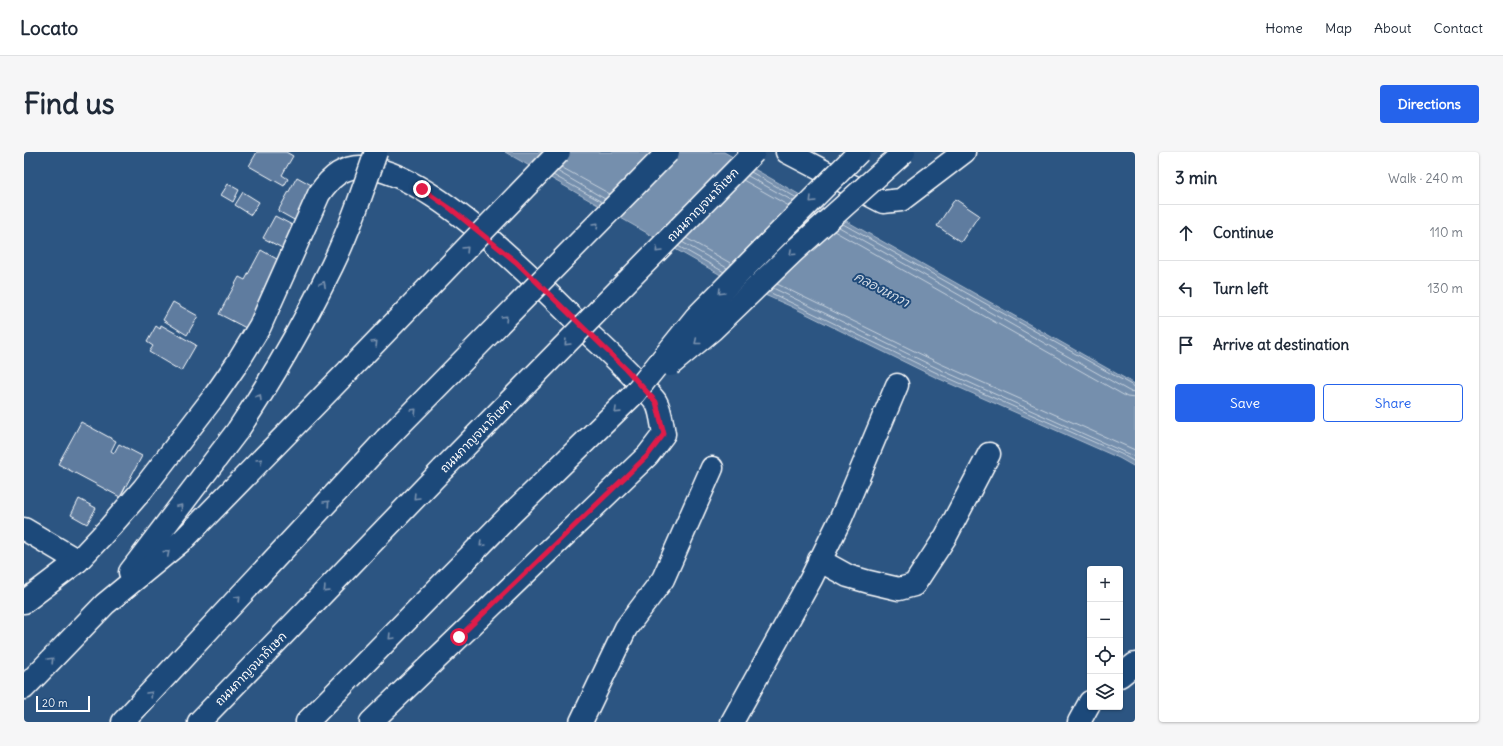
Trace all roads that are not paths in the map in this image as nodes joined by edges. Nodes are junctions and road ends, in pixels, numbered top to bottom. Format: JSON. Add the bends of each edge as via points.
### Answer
{"nodes":[{"id":1,"x":376,"y":152,"type":"edge"},
{"id":2,"x":559,"y":152,"type":"edge"},
{"id":3,"x":668,"y":152,"type":"edge"},
{"id":4,"x":754,"y":152,"type":"edge"},
{"id":5,"x":787,"y":152,"type":"edge"},
{"id":6,"x":859,"y":152,"type":"edge"},
{"id":7,"x":904,"y":152,"type":"edge"},
{"id":8,"x":964,"y":152,"type":"edge"},
{"id":9,"x":896,"y":386,"type":"dead end"},
{"id":10,"x":634,"y":394,"type":"junction"},
{"id":11,"x":989,"y":454,"type":"dead end"},
{"id":12,"x":712,"y":468,"type":"dead end"},
{"id":13,"x":24,"y":529,"type":"edge"},
{"id":14,"x":820,"y":560,"type":"junction"},
{"id":15,"x":78,"y":561,"type":"junction"},
{"id":16,"x":24,"y":602,"type":"edge"},
{"id":17,"x":105,"y":604,"type":"junction"},
{"id":18,"x":1135,"y":664,"type":"edge"},
{"id":19,"x":1122,"y":674,"type":"edge"},
{"id":20,"x":24,"y":688,"type":"edge"},
{"id":21,"x":1087,"y":707,"type":"edge"},
{"id":22,"x":123,"y":722,"type":"edge"},
{"id":23,"x":199,"y":722,"type":"edge"},
{"id":24,"x":307,"y":722,"type":"edge"},
{"id":25,"x":370,"y":722,"type":"edge"},
{"id":26,"x":581,"y":722,"type":"edge"},
{"id":27,"x":732,"y":722,"type":"edge"},
{"id":28,"x":1079,"y":722,"type":"edge"}],
"edges":[{"from":17,"to":1,"type":"main road","one_way":true,"bridge":true,"via":[[238,430],[279,366],[332,265]]},
{"from":17,"to":2,"type":"main road","one_way":true,"bridge":true,"via":[[184,539]]},
{"from":22,"to":3,"type":"main road","one_way":true,"bridge":true,"via":[[386,439]]},
{"from":4,"to":23,"type":"main road","name":"ถนนกาญจนาภิเษก","one_way":true,"bridge":true},
{"from":5,"to":8,"type":"main road","via":[[883,202],[900,200]]},
{"from":6,"to":10,"type":"main road","one_way":true,"bridge":true,"via":[[696,318]]},
{"from":7,"to":10,"type":"main road","one_way":true,"bridge":true,"via":[[793,252],[712,330]]},
{"from":9,"to":14,"type":"main road","via":[[841,518]]},
{"from":10,"to":24,"type":"main road","one_way":true,"bridge":true,"via":[[509,516]]},
{"from":11,"to":14,"type":"main road","via":[[946,536],[914,584],[898,589],[869,582],[848,576]]},
{"from":12,"to":26,"type":"main road","via":[[663,579],[626,628]]},
{"from":13,"to":15,"type":"main road"},
{"from":14,"to":27,"type":"main road"},
{"from":15,"to":16,"type":"main road"},
{"from":15,"to":25,"type":"main road","via":[[143,489],[238,362],[260,326],[319,194],[329,179],[341,171],[362,166],[390,173],[422,189],[516,262],[626,369],[656,402],[664,434],[642,461]]},
{"from":20,"to":17,"type":"main road","one_way":true},
{"from":18,"to":19,"type":"main road"},
{"from":21,"to":28,"type":"main road"}]}
